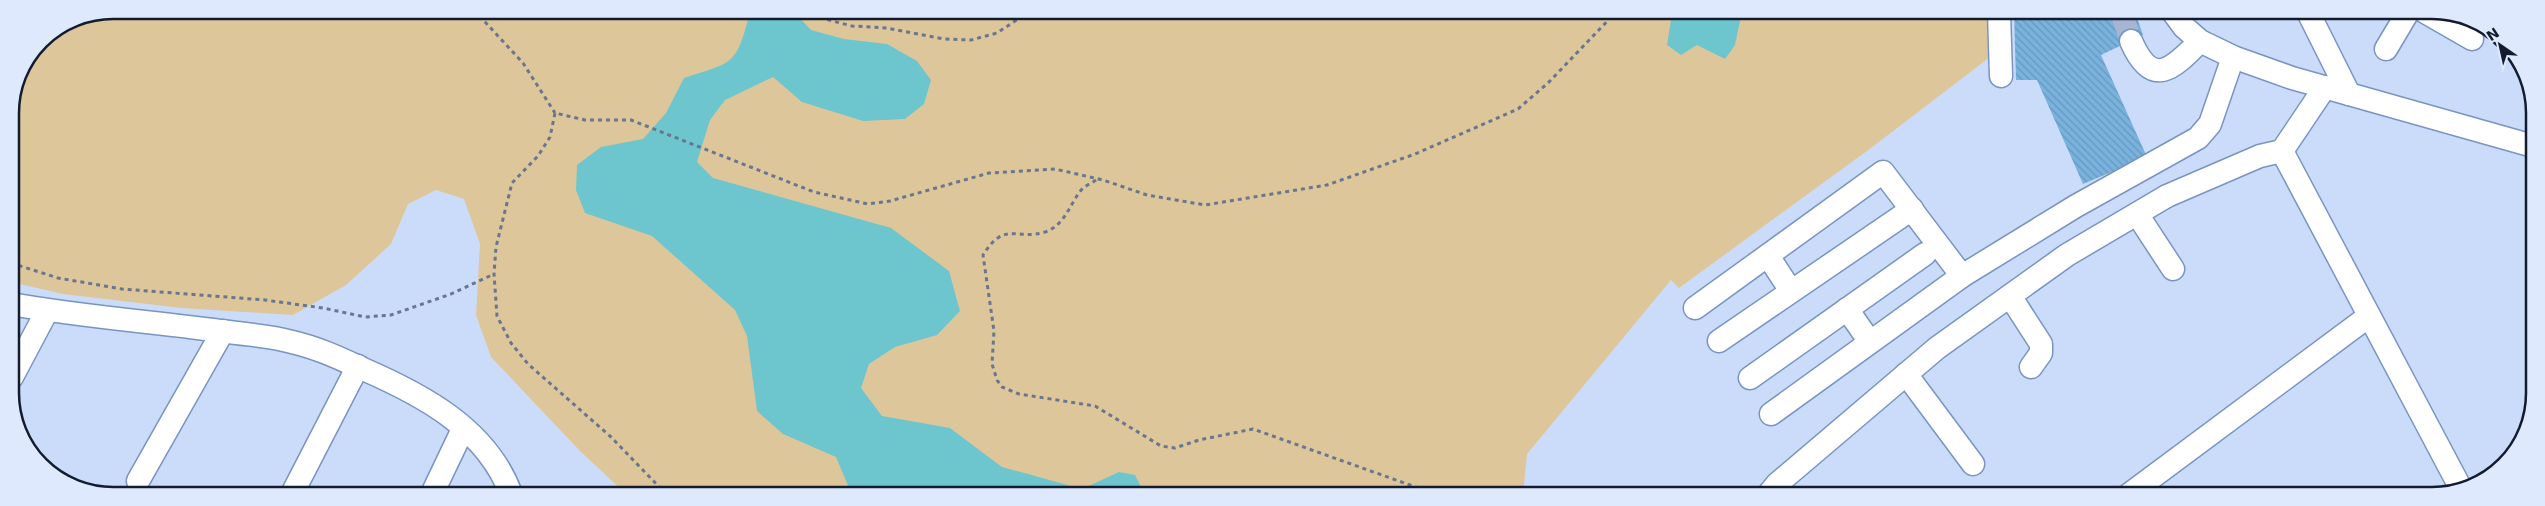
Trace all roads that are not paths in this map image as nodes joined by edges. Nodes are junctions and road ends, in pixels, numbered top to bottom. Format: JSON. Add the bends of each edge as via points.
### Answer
{"nodes":[{"id":1,"x":1999,"y":19,"type":"edge"},
{"id":2,"x":2178,"y":19,"type":"edge"},
{"id":3,"x":2312,"y":19,"type":"edge"},
{"id":4,"x":2404,"y":19,"type":"edge"},
{"id":5,"x":2438,"y":19,"type":"edge"},
{"id":6,"x":2472,"y":39,"type":"dead end"},
{"id":7,"x":2131,"y":41,"type":"tunnel mouth"},
{"id":8,"x":2200,"y":41,"type":"junction"},
{"id":9,"x":2386,"y":49,"type":"dead end"},
{"id":10,"x":2232,"y":57,"type":"junction"},
{"id":11,"x":2001,"y":76,"type":"dead end"},
{"id":12,"x":2325,"y":87,"type":"junction"},
{"id":13,"x":2349,"y":94,"type":"junction"},
{"id":14,"x":2526,"y":144,"type":"edge"},
{"id":15,"x":2282,"y":152,"type":"junction"},
{"id":16,"x":1912,"y":209,"type":"junction"},
{"id":17,"x":2137,"y":214,"type":"junction"},
{"id":18,"x":1925,"y":254,"type":"dead end"},
{"id":19,"x":1768,"y":256,"type":"junction"},
{"id":20,"x":2173,"y":269,"type":"dead end"},
{"id":21,"x":1962,"y":276,"type":"junction"},
{"id":22,"x":1792,"y":291,"type":"junction"},
{"id":23,"x":2010,"y":296,"type":"junction"},
{"id":24,"x":19,"y":306,"type":"edge"},
{"id":25,"x":1696,"y":308,"type":"dead end"},
{"id":26,"x":1847,"y":309,"type":"junction"},
{"id":27,"x":47,"y":311,"type":"junction"},
{"id":28,"x":2369,"y":316,"type":"junction"},
{"id":29,"x":223,"y":331,"type":"junction"},
{"id":30,"x":1719,"y":341,"type":"dead end"},
{"id":31,"x":1870,"y":342,"type":"junction"},
{"id":32,"x":19,"y":364,"type":"edge"},
{"id":33,"x":358,"y":366,"type":"junction"},
{"id":34,"x":2031,"y":367,"type":"dead end"},
{"id":35,"x":1906,"y":374,"type":"junction"},
{"id":36,"x":1750,"y":378,"type":"dead end"},
{"id":37,"x":1772,"y":414,"type":"dead end"},
{"id":38,"x":463,"y":429,"type":"junction"},
{"id":39,"x":1973,"y":464,"type":"dead end"},
{"id":40,"x":138,"y":481,"type":"dead end"},
{"id":41,"x":2458,"y":484,"type":"edge"},
{"id":42,"x":296,"y":487,"type":"edge"},
{"id":43,"x":435,"y":487,"type":"edge"},
{"id":44,"x":507,"y":487,"type":"edge"},
{"id":45,"x":1775,"y":487,"type":"edge"},
{"id":46,"x":2139,"y":487,"type":"edge"}],
"edges":[{"from":1,"to":11,"type":"street"},
{"from":2,"to":8,"type":"street"},
{"from":3,"to":13,"type":"street"},
{"from":4,"to":9,"type":"street"},
{"from":5,"to":6,"type":"street"},
{"from":7,"to":8,"type":"street","via":[[2139,60],[2149,68],[2161,70],[2172,67]]},
{"from":8,"to":10,"type":"street"},
{"from":10,"to":12,"type":"street"},
{"from":10,"to":21,"type":"street","via":[[2210,124],[2198,138],[2076,206]]},
{"from":12,"to":13,"type":"street"},
{"from":12,"to":15,"type":"street"},
{"from":13,"to":14,"type":"street"},
{"from":15,"to":17,"type":"street","via":[[2252,160],[2167,196]]},
{"from":15,"to":28,"type":"street"},
{"from":16,"to":19,"type":"street","via":[[1884,172]]},
{"from":16,"to":21,"type":"street"},
{"from":16,"to":22,"type":"street"},
{"from":17,"to":20,"type":"street"},
{"from":17,"to":23,"type":"street","via":[[2067,255]]},
{"from":18,"to":26,"type":"street"},
{"from":19,"to":22,"type":"street"},
{"from":19,"to":25,"type":"street"},
{"from":21,"to":31,"type":"street"},
{"from":22,"to":30,"type":"street"},
{"from":23,"to":34,"type":"street","via":[[2041,344],[2041,353]]},
{"from":23,"to":35,"type":"street","via":[[1936,348]]},
{"from":24,"to":27,"type":"street"},
{"from":26,"to":31,"type":"street"},
{"from":26,"to":36,"type":"street"},
{"from":27,"to":29,"type":"street"},
{"from":27,"to":32,"type":"street"},
{"from":28,"to":41,"type":"street"},
{"from":28,"to":46,"type":"street"},
{"from":29,"to":33,"type":"street","via":[[291,341],[332,353]]},
{"from":29,"to":40,"type":"street"},
{"from":31,"to":37,"type":"street"},
{"from":33,"to":38,"type":"street","via":[[437,405]]},
{"from":33,"to":42,"type":"street"},
{"from":35,"to":39,"type":"street"},
{"from":35,"to":45,"type":"street"},
{"from":38,"to":43,"type":"street"},
{"from":38,"to":44,"type":"street","via":[[489,454]]}]}
